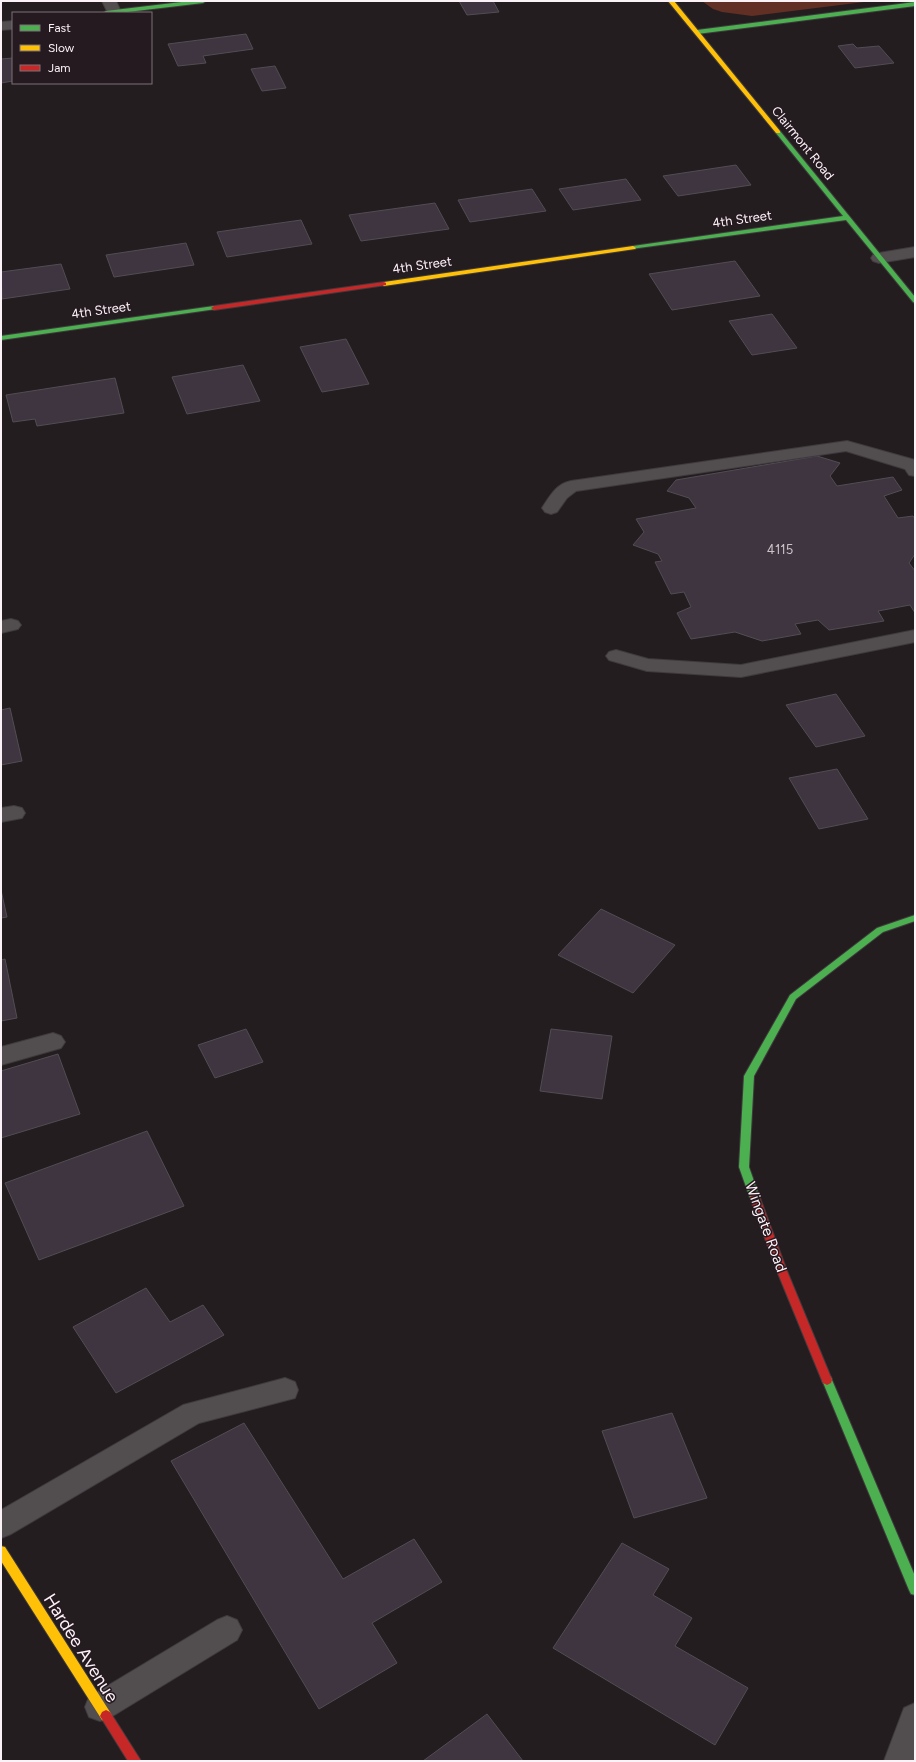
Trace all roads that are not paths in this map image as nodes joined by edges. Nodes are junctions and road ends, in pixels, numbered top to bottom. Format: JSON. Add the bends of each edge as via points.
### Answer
{"nodes":[{"id":1,"x":203,"y":1,"type":"edge"},
{"id":2,"x":671,"y":1,"type":"edge"},
{"id":3,"x":915,"y":4,"type":"edge"},
{"id":4,"x":110,"y":9,"type":"edge"},
{"id":5,"x":12,"y":25,"type":"edge"},
{"id":6,"x":1,"y":26,"type":"edge"},
{"id":7,"x":697,"y":32,"type":"junction"},
{"id":8,"x":846,"y":218,"type":"junction"},
{"id":9,"x":915,"y":252,"type":"edge"},
{"id":10,"x":879,"y":258,"type":"junction"},
{"id":11,"x":915,"y":301,"type":"edge"},
{"id":12,"x":1,"y":338,"type":"edge"},
{"id":13,"x":915,"y":471,"type":"edge"},
{"id":14,"x":551,"y":508,"type":"dead end"},
{"id":15,"x":915,"y":636,"type":"edge"},
{"id":16,"x":616,"y":656,"type":"dead end"},
{"id":17,"x":915,"y":918,"type":"edge"},
{"id":18,"x":53,"y":1042,"type":"dead end"},
{"id":19,"x":1,"y":1056,"type":"edge"},
{"id":20,"x":285,"y":1390,"type":"dead end"},
{"id":21,"x":1,"y":1525,"type":"edge"},
{"id":22,"x":1,"y":1551,"type":"edge"},
{"id":23,"x":915,"y":1590,"type":"edge"},
{"id":24,"x":227,"y":1630,"type":"dead end"},
{"id":25,"x":100,"y":1707,"type":"junction"},
{"id":26,"x":915,"y":1718,"type":"edge"},
{"id":27,"x":135,"y":1761,"type":"edge"},
{"id":28,"x":898,"y":1761,"type":"edge"}],
"edges":[{"from":1,"to":4,"type":"street"},
{"from":2,"to":7,"type":"street","name":"Clairmont Road"},
{"from":3,"to":7,"type":"street"},
{"from":5,"to":6,"type":"street"},
{"from":7,"to":8,"type":"street","name":"Clairmont Road"},
{"from":8,"to":10,"type":"street","name":"Clairmont Road"},
{"from":8,"to":12,"type":"street","name":"4th Street"},
{"from":9,"to":10,"type":"street"},
{"from":10,"to":11,"type":"street","name":"Clairmont Road"},
{"from":13,"to":14,"type":"street","via":[[911,465],[847,446],[571,486],[560,494]]},
{"from":15,"to":16,"type":"street","via":[[741,671],[647,665]]},
{"from":17,"to":23,"type":"street","name":"Wingate Road","via":[[880,930],[794,997],[749,1076],[744,1167],[782,1271]]},
{"from":18,"to":19,"type":"street"},
{"from":20,"to":21,"type":"street","via":[[193,1413]]},
{"from":22,"to":25,"type":"street","name":"Hardee Avenue"},
{"from":24,"to":25,"type":"street"},
{"from":25,"to":27,"type":"street","name":"Hardee Avenue"},
{"from":26,"to":28,"type":"street"}]}
